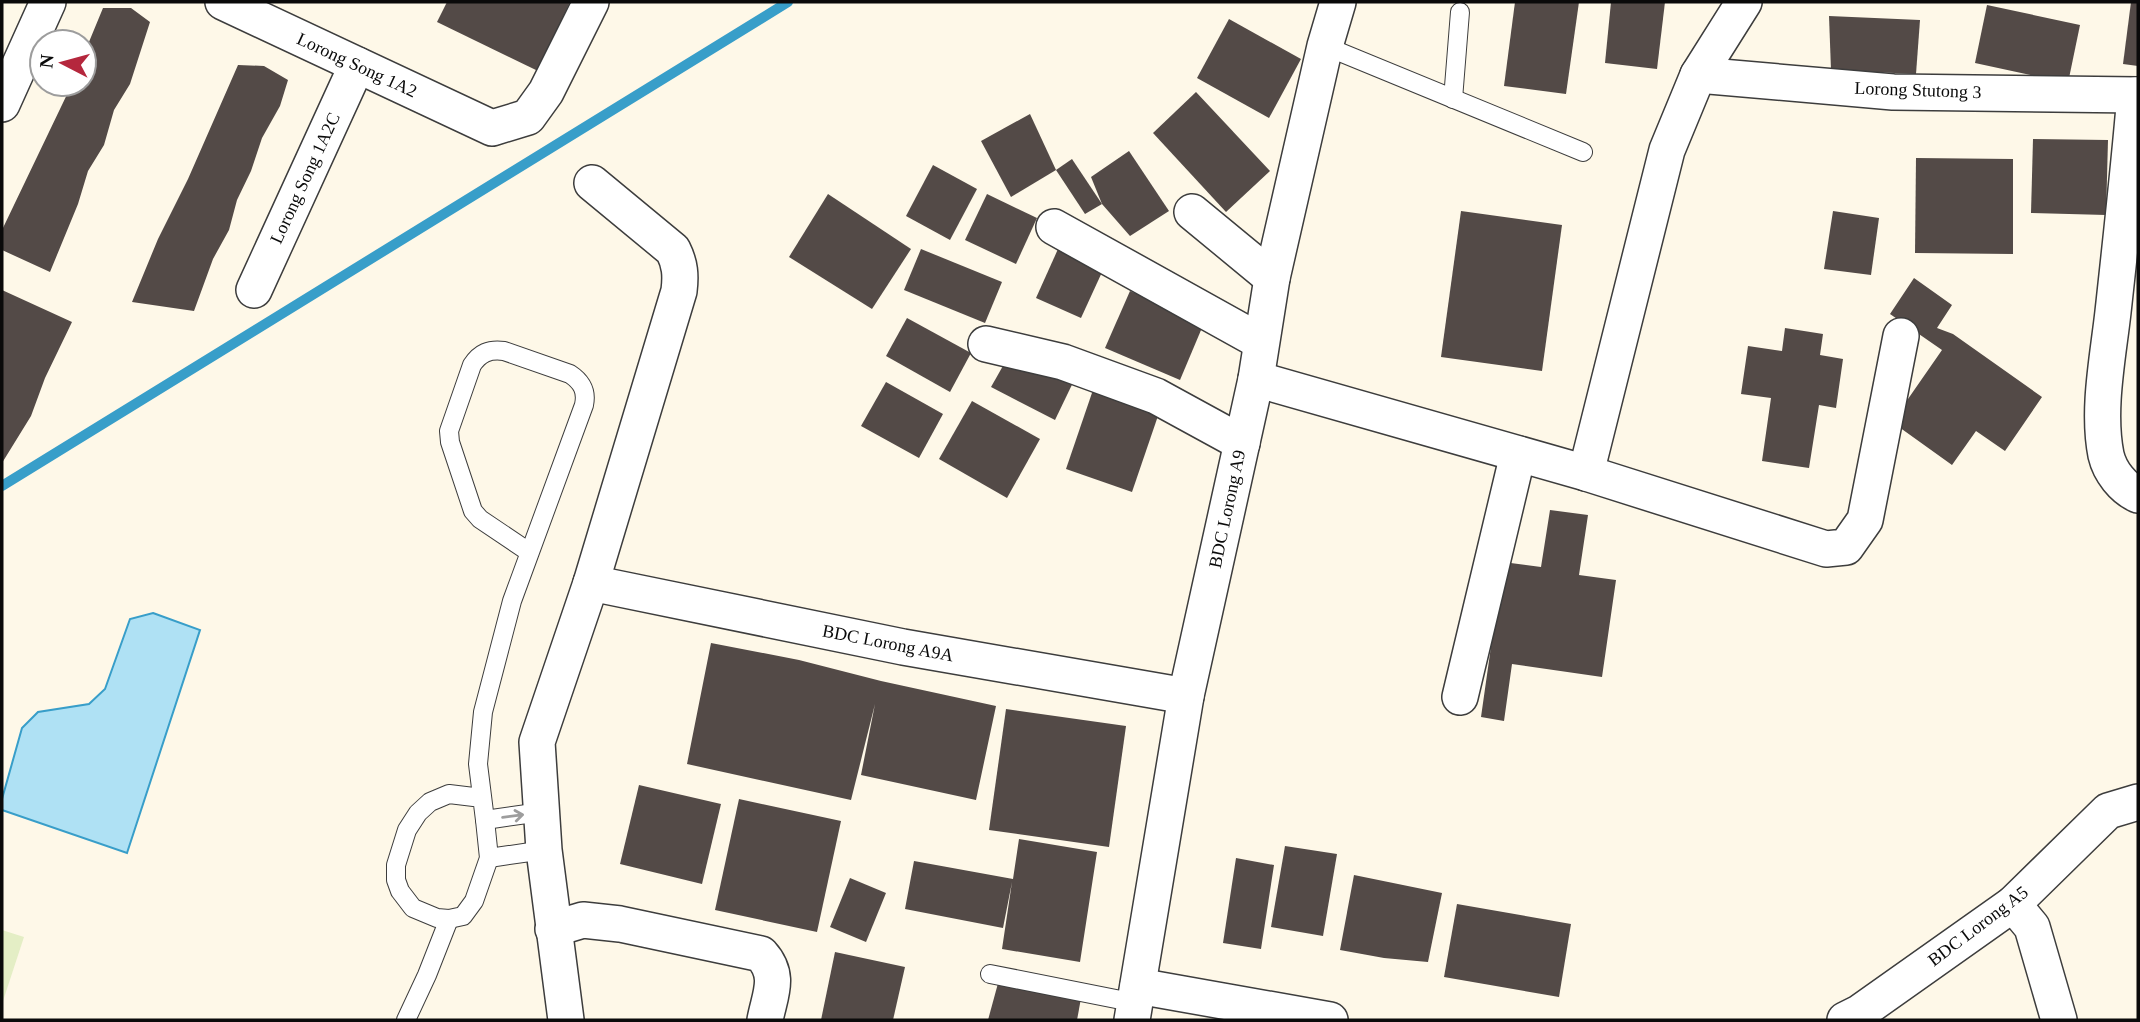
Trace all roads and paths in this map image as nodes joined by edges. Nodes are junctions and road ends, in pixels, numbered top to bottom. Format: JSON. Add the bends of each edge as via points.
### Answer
{"nodes":[{"id":1,"x":48,"y":2,"type":"edge"},
{"id":2,"x":591,"y":2,"type":"edge"},
{"id":3,"x":1338,"y":2,"type":"edge"},
{"id":4,"x":1744,"y":2,"type":"edge"},
{"id":5,"x":234,"y":4,"type":"edge"},
{"id":6,"x":1460,"y":12,"type":"dead end"},
{"id":7,"x":1325,"y":46,"type":"junction"},
{"id":8,"x":357,"y":65,"type":"junction"},
{"id":9,"x":1698,"y":75,"type":"junction"},
{"id":10,"x":2137,"y":95,"type":"edge"},
{"id":11,"x":1453,"y":99,"type":"junction"},
{"id":12,"x":2,"y":104,"type":"edge"},
{"id":13,"x":1583,"y":152,"type":"dead end"},
{"id":14,"x":593,"y":183,"type":"dead end"},
{"id":15,"x":1192,"y":212,"type":"dead end"},
{"id":16,"x":1054,"y":227,"type":"dead end"},
{"id":17,"x":1272,"y":278,"type":"junction"},
{"id":18,"x":254,"y":290,"type":"dead end"},
{"id":19,"x":1901,"y":336,"type":"dead end"},
{"id":20,"x":1261,"y":342,"type":"junction"},
{"id":21,"x":986,"y":344,"type":"dead end"},
{"id":22,"x":1256,"y":379,"type":"junction"},
{"id":23,"x":1242,"y":443,"type":"junction"},
{"id":24,"x":1518,"y":454,"type":"junction"},
{"id":25,"x":1586,"y":473,"type":"junction"},
{"id":26,"x":2138,"y":495,"type":"edge"},
{"id":27,"x":529,"y":552,"type":"junction"},
{"id":28,"x":591,"y":583,"type":"junction"},
{"id":29,"x":1186,"y":696,"type":"junction"},
{"id":30,"x":1460,"y":697,"type":"dead end"},
{"id":31,"x":482,"y":798,"type":"junction"},
{"id":32,"x":2138,"y":802,"type":"edge"},
{"id":33,"x":541,"y":813,"type":"junction"},
{"id":34,"x":485,"y":820,"type":"junction"},
{"id":35,"x":544,"y":850,"type":"junction"},
{"id":36,"x":489,"y":858,"type":"junction"},
{"id":37,"x":2013,"y":904,"type":"junction"},
{"id":38,"x":449,"y":919,"type":"junction"},
{"id":39,"x":553,"y":929,"type":"junction"},
{"id":40,"x":990,"y":974,"type":"dead end"},
{"id":41,"x":1135,"y":1003,"type":"edge"},
{"id":42,"x":406,"y":1020,"type":"edge"},
{"id":43,"x":566,"y":1020,"type":"edge"},
{"id":44,"x":765,"y":1020,"type":"edge"},
{"id":45,"x":1330,"y":1020,"type":"edge"},
{"id":46,"x":1845,"y":1020,"type":"edge"},
{"id":47,"x":2059,"y":1020,"type":"edge"}],
"edges":[{"from":1,"to":12,"type":"street"},
{"from":2,"to":8,"type":"street","name":"Lorong Song 1A2","via":[[546,92],[528,117],[492,128]]},
{"from":3,"to":7,"type":"street","name":"BDC Lorong A9"},
{"from":4,"to":9,"type":"street"},
{"from":5,"to":8,"type":"street","name":"Lorong Song 1A2"},
{"from":6,"to":11,"type":"lane"},
{"from":7,"to":11,"type":"lane"},
{"from":7,"to":17,"type":"street","name":"BDC Lorong A9"},
{"from":8,"to":18,"type":"street","name":"Lorong Song 1A2C"},
{"from":9,"to":10,"type":"street","name":"Lorong Stutong 3","via":[[1893,92]]},
{"from":9,"to":25,"type":"street","via":[[1667,150]]},
{"from":10,"to":26,"type":"street","via":[[2103,433],[2107,458],[2118,480]]},
{"from":11,"to":13,"type":"lane"},
{"from":14,"to":28,"type":"street","via":[[673,250],[681,276]]},
{"from":15,"to":17,"type":"street"},
{"from":16,"to":20,"type":"street"},
{"from":17,"to":20,"type":"street","name":"BDC Lorong A9"},
{"from":19,"to":25,"type":"street","via":[[1865,520],[1846,547],[1826,550]]},
{"from":20,"to":22,"type":"street","name":"BDC Lorong A9"},
{"from":21,"to":23,"type":"street","via":[[1063,362],[1156,396]]},
{"from":22,"to":23,"type":"street","name":"BDC Lorong A9"},
{"from":22,"to":24,"type":"street"},
{"from":23,"to":29,"type":"street","name":"BDC Lorong A9"},
{"from":24,"to":25,"type":"street"},
{"from":24,"to":30,"type":"street"},
{"from":27,"to":27,"type":"lane","via":[[473,511],[450,442],[449,431],[472,365],[485,352],[504,351],[570,374],[578,379],[586,396]]},
{"from":27,"to":31,"type":"lane","via":[[483,712],[478,764]]},
{"from":28,"to":29,"type":"street","name":"BDC Lorong A9A","via":[[903,647]]},
{"from":28,"to":33,"type":"street","via":[[537,742]]},
{"from":29,"to":41,"type":"street","name":"BDC Lorong A9"},
{"from":31,"to":34,"type":"lane"},
{"from":31,"to":38,"type":"lane","via":[[449,794],[430,802],[407,830],[396,865],[400,891],[413,908]]},
{"from":32,"to":37,"type":"street","name":"BDC Lorong A5","via":[[2108,811]]},
{"from":34,"to":33,"type":"lane","one_way":true},
{"from":33,"to":35,"type":"street"},
{"from":34,"to":36,"type":"lane"},
{"from":35,"to":36,"type":"lane"},
{"from":35,"to":39,"type":"street"},
{"from":36,"to":38,"type":"lane","via":[[474,901],[463,916]]},
{"from":37,"to":46,"type":"street","name":"BDC Lorong A5"},
{"from":37,"to":47,"type":"street","via":[[2032,927]]},
{"from":38,"to":42,"type":"lane"},
{"from":39,"to":43,"type":"street"},
{"from":39,"to":44,"type":"street","via":[[583,920],[620,924],[761,954],[771,965],[773,978]]},
{"from":40,"to":41,"type":"lane"},
{"from":41,"to":45,"type":"street"}]}
